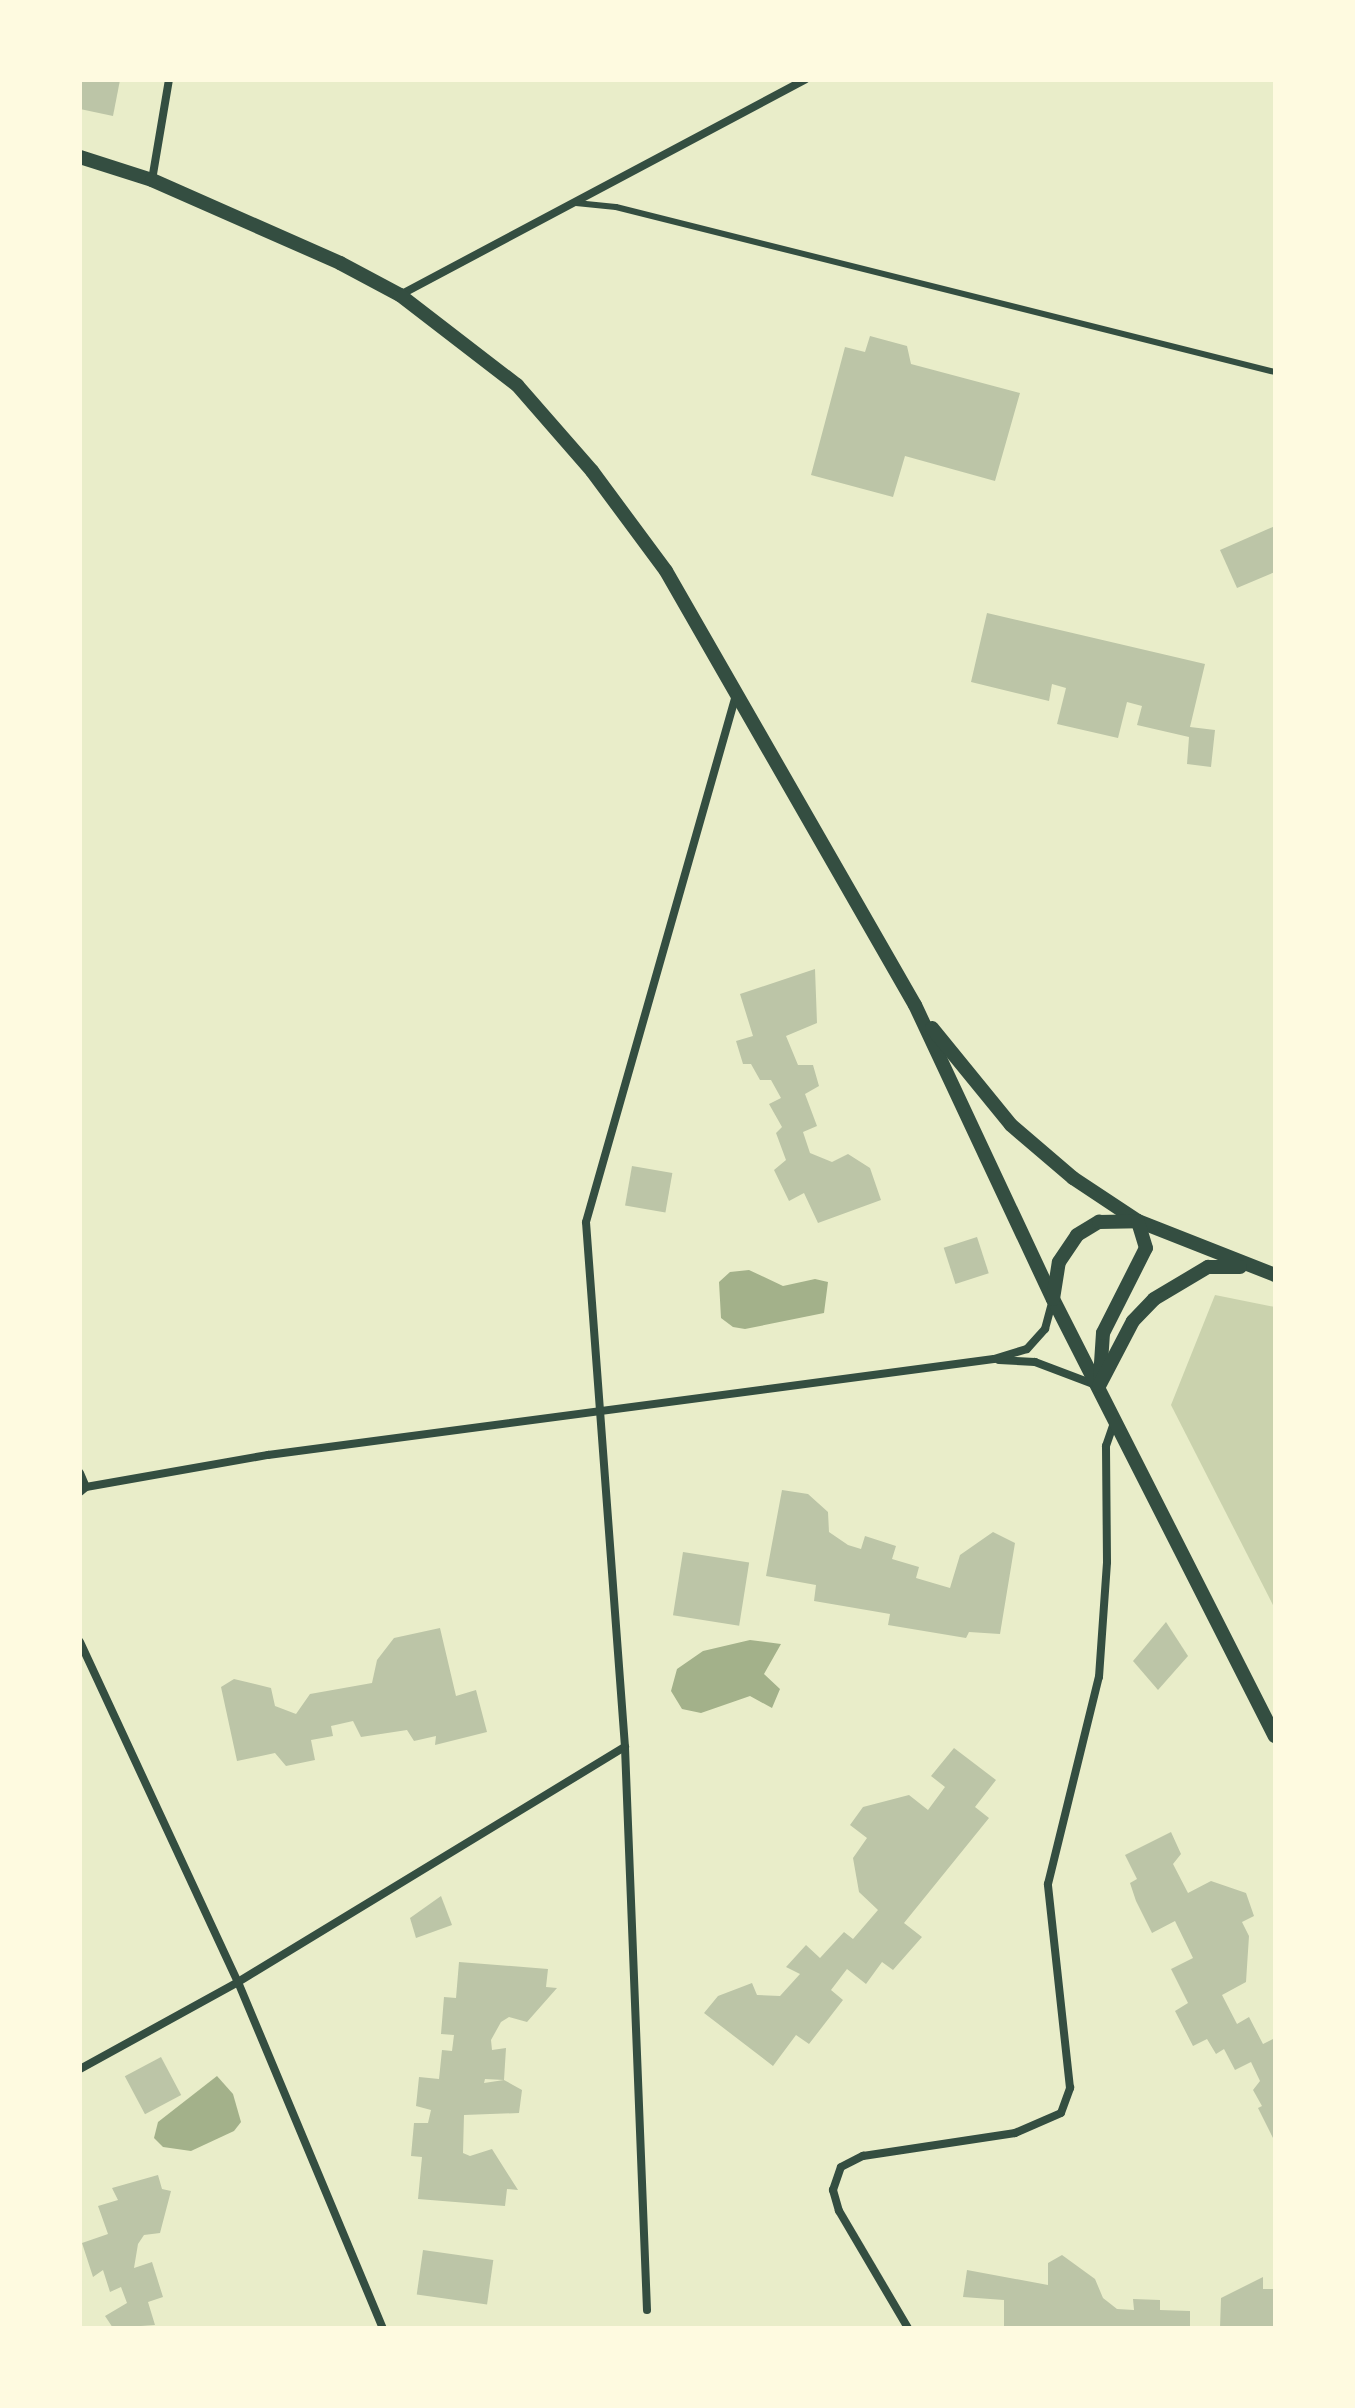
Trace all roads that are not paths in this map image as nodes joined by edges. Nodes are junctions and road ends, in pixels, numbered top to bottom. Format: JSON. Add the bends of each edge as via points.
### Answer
{"nodes":[{"id":1,"x":169,"y":80,"type":"edge"},
{"id":2,"x":805,"y":80,"type":"edge"},
{"id":3,"x":80,"y":157,"type":"edge"},
{"id":4,"x":152,"y":180,"type":"junction"},
{"id":5,"x":572,"y":203,"type":"junction"},
{"id":6,"x":400,"y":295,"type":"junction"},
{"id":7,"x":1275,"y":372,"type":"edge"},
{"id":8,"x":737,"y":691,"type":"junction"},
{"id":9,"x":915,"y":1005,"type":"junction"},
{"id":10,"x":1138,"y":1221,"type":"junction"},
{"id":11,"x":1248,"y":1267,"type":"junction"},
{"id":12,"x":1275,"y":1275,"type":"edge"},
{"id":13,"x":1053,"y":1299,"type":"junction"},
{"id":14,"x":994,"y":1359,"type":"junction"},
{"id":15,"x":1099,"y":1386,"type":"junction"},
{"id":16,"x":597,"y":1409,"type":"junction"},
{"id":17,"x":1115,"y":1420,"type":"junction"},
{"id":18,"x":80,"y":1473,"type":"edge"},
{"id":19,"x":83,"y":1490,"type":"edge"},
{"id":20,"x":80,"y":1642,"type":"edge"},
{"id":21,"x":1275,"y":1736,"type":"edge"},
{"id":22,"x":625,"y":1747,"type":"junction"},
{"id":23,"x":238,"y":1982,"type":"junction"},
{"id":24,"x":80,"y":2069,"type":"edge"},
{"id":25,"x":647,"y":2310,"type":"dead end"},
{"id":26,"x":383,"y":2328,"type":"edge"},
{"id":27,"x":908,"y":2328,"type":"edge"}],
"edges":[{"from":1,"to":4,"type":"street"},
{"from":2,"to":5,"type":"street"},
{"from":3,"to":4,"type":"street"},
{"from":4,"to":6,"type":"street"},
{"from":5,"to":6,"type":"street"},
{"from":5,"to":7,"type":"lane","via":[[616,207]]},
{"from":6,"to":8,"type":"street","via":[[517,385],[592,471],[666,571]]},
{"from":8,"to":9,"type":"street"},
{"from":8,"to":16,"type":"street","via":[[586,1222]]},
{"from":9,"to":10,"type":"street","via":[[1011,1125],[1073,1178]]},
{"from":9,"to":13,"type":"street"},
{"from":10,"to":11,"type":"street"},
{"from":10,"to":13,"type":"street","via":[[1099,1222],[1077,1235],[1059,1262]]},
{"from":10,"to":15,"type":"street","via":[[1146,1248],[1103,1333]]},
{"from":11,"to":12,"type":"street"},
{"from":11,"to":15,"type":"street","via":[[1208,1267],[1154,1299],[1133,1321]]},
{"from":13,"to":14,"type":"street","via":[[1045,1329],[1027,1349]]},
{"from":13,"to":15,"type":"street"},
{"from":14,"to":15,"type":"street","via":[[1035,1362]]},
{"from":14,"to":16,"type":"street"},
{"from":15,"to":17,"type":"street"},
{"from":16,"to":19,"type":"street","via":[[268,1455]]},
{"from":16,"to":22,"type":"street"},
{"from":17,"to":21,"type":"street"},
{"from":17,"to":27,"type":"street","via":[[1106,1446],[1107,1562],[1099,1677],[1048,1884],[1070,2088],[1061,2113],[1015,2133],[863,2156],[841,2167],[833,2190],[839,2211]]},
{"from":18,"to":19,"type":"street"},
{"from":20,"to":23,"type":"street"},
{"from":22,"to":23,"type":"street"},
{"from":22,"to":25,"type":"street"},
{"from":23,"to":24,"type":"street"},
{"from":23,"to":26,"type":"street"}]}
